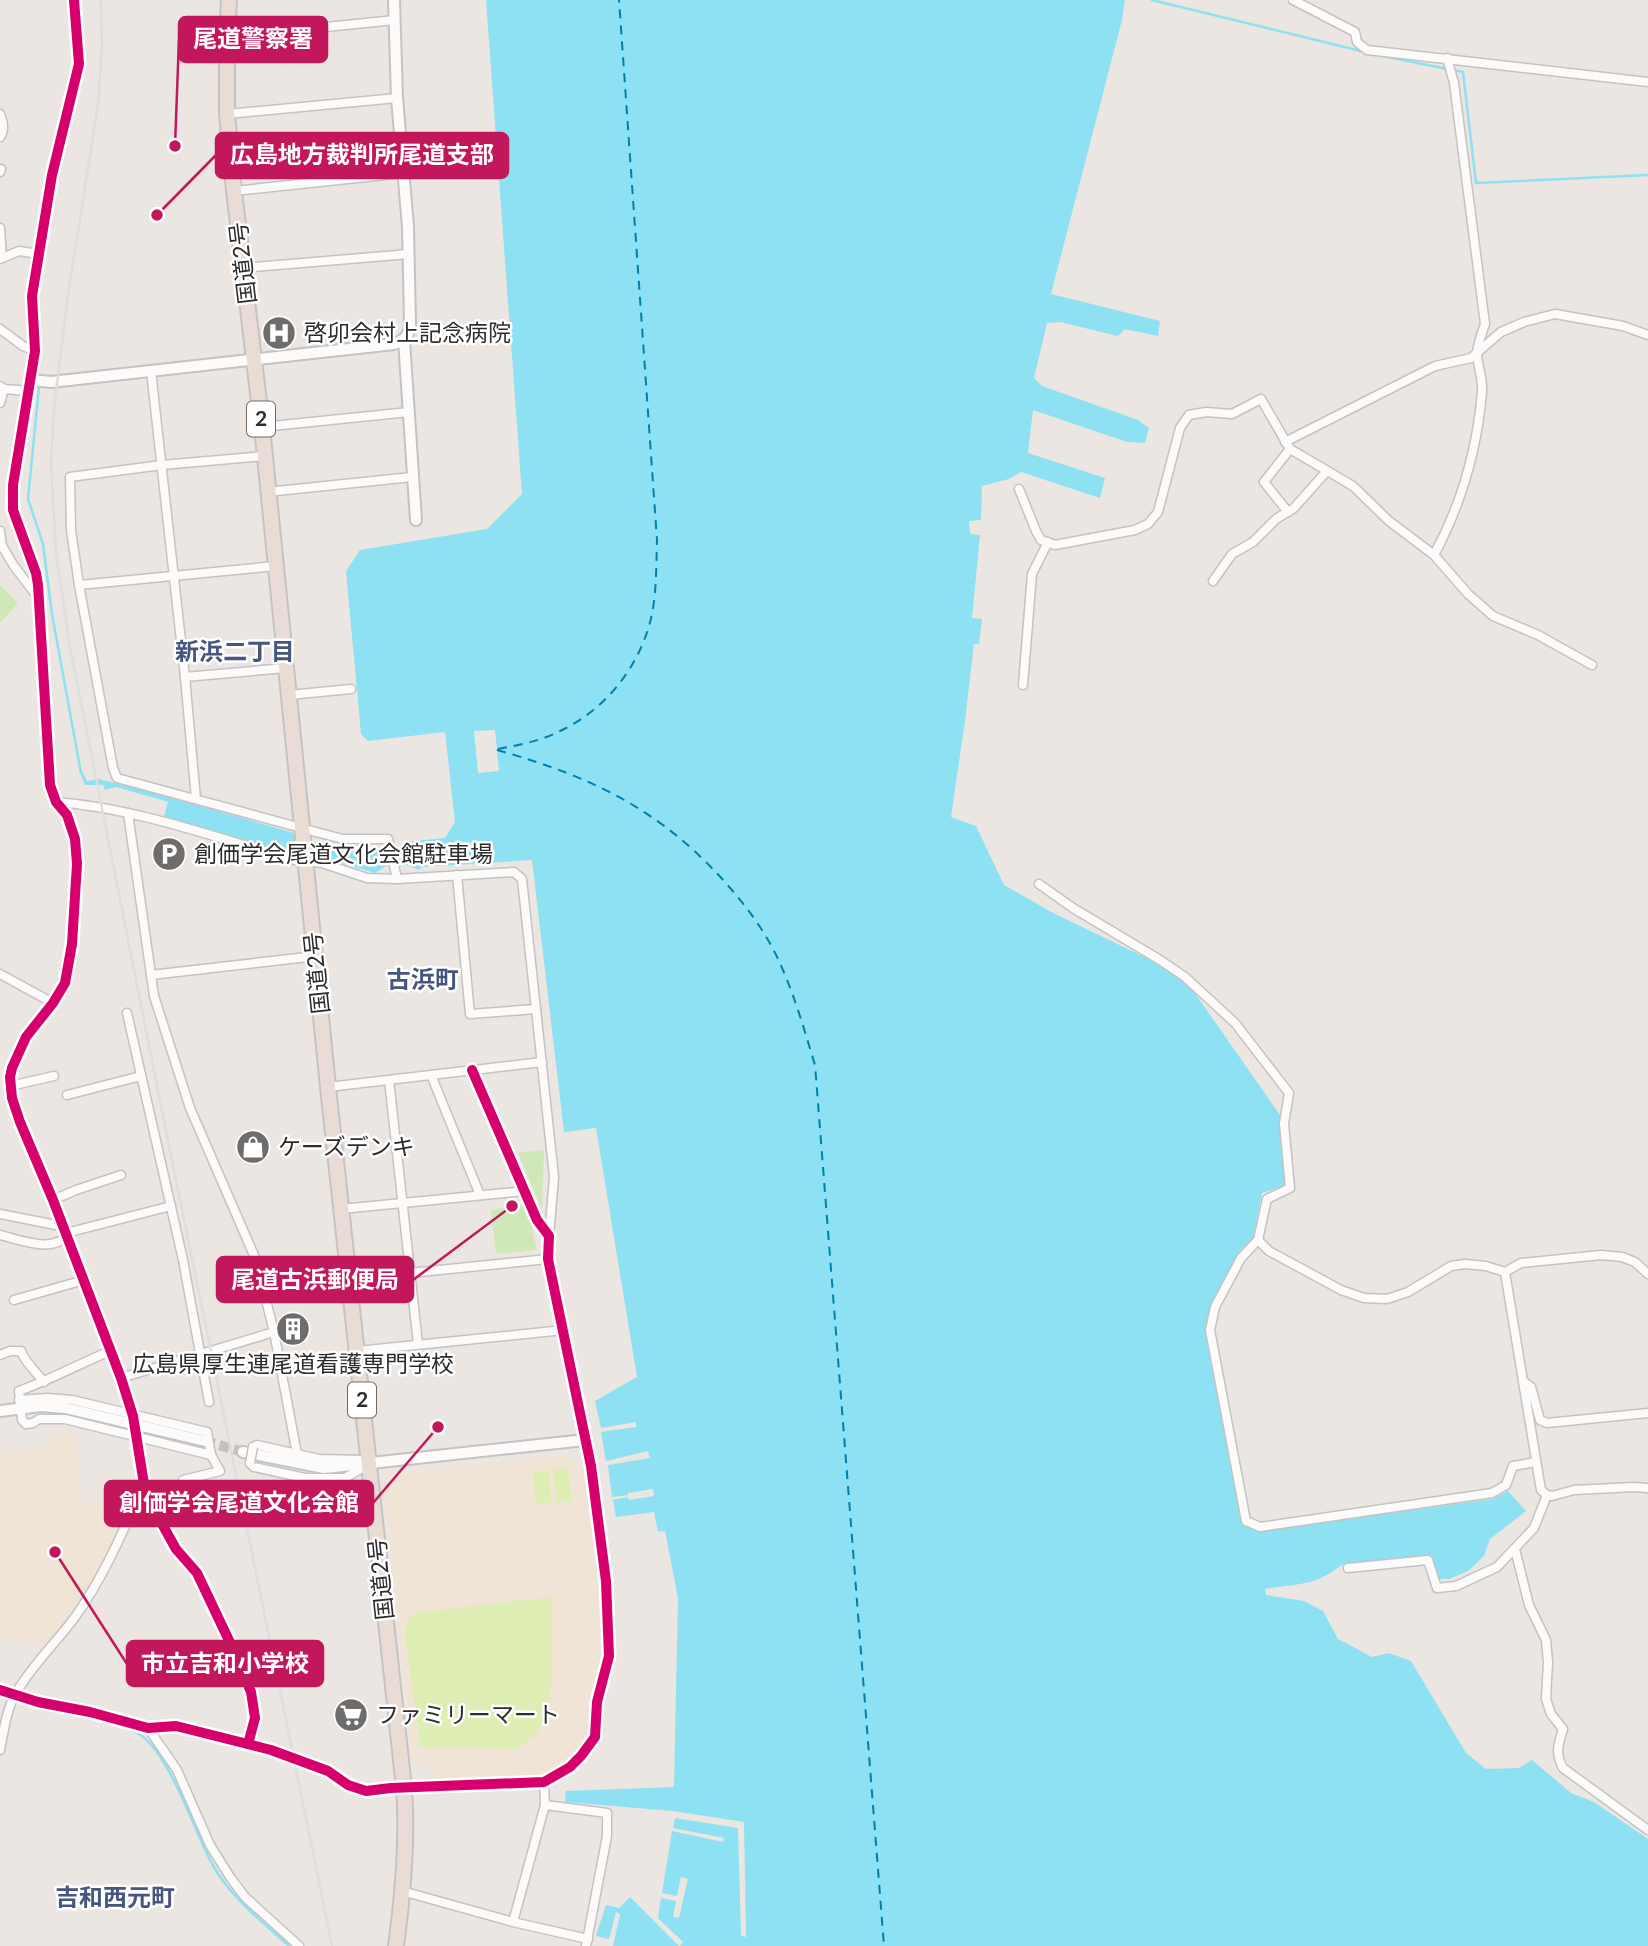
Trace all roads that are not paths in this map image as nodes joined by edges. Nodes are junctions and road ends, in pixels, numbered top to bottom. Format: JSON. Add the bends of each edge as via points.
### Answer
{"nodes":[{"id":1,"x":74,"y":0,"type":"edge"},
{"id":2,"x":229,"y":0,"type":"edge"},
{"id":3,"x":394,"y":0,"type":"edge"},
{"id":4,"x":1293,"y":0,"type":"edge"},
{"id":5,"x":395,"y":20,"type":"junction"},
{"id":6,"x":227,"y":37,"type":"junction"},
{"id":7,"x":1447,"y":58,"type":"junction"},
{"id":8,"x":1648,"y":82,"type":"edge"},
{"id":9,"x":397,"y":98,"type":"junction"},
{"id":10,"x":0,"y":114,"type":"edge"},
{"id":11,"x":226,"y":114,"type":"junction"},
{"id":12,"x":0,"y":137,"type":"edge"},
{"id":13,"x":404,"y":173,"type":"junction"},
{"id":14,"x":234,"y":191,"type":"junction"},
{"id":15,"x":0,"y":228,"type":"edge"},
{"id":16,"x":39,"y":254,"type":"junction"},
{"id":17,"x":408,"y":254,"type":"junction"},
{"id":18,"x":1,"y":258,"type":"edge"},
{"id":19,"x":243,"y":268,"type":"junction"},
{"id":20,"x":1485,"y":324,"type":"junction"},
{"id":21,"x":0,"y":329,"type":"edge"},
{"id":22,"x":1501,"y":332,"type":"junction"},
{"id":23,"x":1648,"y":335,"type":"edge"},
{"id":24,"x":404,"y":340,"type":"junction"},
{"id":25,"x":35,"y":351,"type":"junction"},
{"id":26,"x":1477,"y":352,"type":"junction"},
{"id":27,"x":254,"y":360,"type":"junction"},
{"id":28,"x":151,"y":371,"type":"junction"},
{"id":29,"x":30,"y":385,"type":"junction"},
{"id":30,"x":2,"y":388,"type":"edge"},
{"id":31,"x":0,"y":403,"type":"edge"},
{"id":32,"x":409,"y":412,"type":"junction"},
{"id":33,"x":261,"y":427,"type":"junction"},
{"id":34,"x":1287,"y":446,"type":"junction"},
{"id":35,"x":264,"y":456,"type":"junction"},
{"id":36,"x":162,"y":465,"type":"junction"},
{"id":37,"x":1327,"y":471,"type":"junction"},
{"id":38,"x":412,"y":477,"type":"junction"},
{"id":39,"x":1019,"y":489,"type":"dead end"},
{"id":40,"x":267,"y":492,"type":"junction"},
{"id":41,"x":1288,"y":512,"type":"junction"},
{"id":42,"x":416,"y":520,"type":"dead end"},
{"id":43,"x":0,"y":531,"type":"edge"},
{"id":44,"x":1048,"y":542,"type":"junction"},
{"id":45,"x":1434,"y":555,"type":"junction"},
{"id":46,"x":276,"y":566,"type":"junction"},
{"id":47,"x":173,"y":577,"type":"junction"},
{"id":48,"x":1213,"y":581,"type":"dead end"},
{"id":49,"x":79,"y":585,"type":"junction"},
{"id":50,"x":38,"y":593,"type":"junction"},
{"id":51,"x":1592,"y":664,"type":"dead end"},
{"id":52,"x":286,"y":668,"type":"junction"},
{"id":53,"x":185,"y":677,"type":"junction"},
{"id":54,"x":1023,"y":685,"type":"dead end"},
{"id":55,"x":351,"y":690,"type":"dead end"},
{"id":56,"x":289,"y":695,"type":"junction"},
{"id":57,"x":196,"y":799,"type":"junction"},
{"id":58,"x":56,"y":802,"type":"junction"},
{"id":59,"x":128,"y":813,"type":"junction"},
{"id":60,"x":303,"y":833,"type":"junction"},
{"id":61,"x":305,"y":857,"type":"junction"},
{"id":62,"x":457,"y":875,"type":"junction"},
{"id":63,"x":397,"y":879,"type":"junction"},
{"id":64,"x":1039,"y":884,"type":"dead end"},
{"id":65,"x":316,"y":956,"type":"junction"},
{"id":66,"x":0,"y":974,"type":"edge"},
{"id":67,"x":151,"y":975,"type":"junction"},
{"id":68,"x":53,"y":1003,"type":"junction"},
{"id":69,"x":536,"y":1009,"type":"junction"},
{"id":70,"x":127,"y":1013,"type":"dead end"},
{"id":71,"x":542,"y":1062,"type":"junction"},
{"id":72,"x":472,"y":1070,"type":"junction"},
{"id":73,"x":431,"y":1075,"type":"junction"},
{"id":74,"x":54,"y":1076,"type":"dead end"},
{"id":75,"x":141,"y":1076,"type":"junction"},
{"id":76,"x":389,"y":1080,"type":"junction"},
{"id":77,"x":10,"y":1086,"type":"junction"},
{"id":78,"x":328,"y":1087,"type":"junction"},
{"id":79,"x":66,"y":1095,"type":"dead end"},
{"id":80,"x":121,"y":1175,"type":"dead end"},
{"id":81,"x":525,"y":1191,"type":"junction"},
{"id":82,"x":480,"y":1195,"type":"junction"},
{"id":83,"x":53,"y":1200,"type":"junction"},
{"id":84,"x":402,"y":1203,"type":"junction"},
{"id":85,"x":171,"y":1206,"type":"junction"},
{"id":86,"x":341,"y":1209,"type":"junction"},
{"id":87,"x":0,"y":1214,"type":"edge"},
{"id":88,"x":62,"y":1224,"type":"junction"},
{"id":89,"x":0,"y":1235,"type":"edge"},
{"id":90,"x":549,"y":1236,"type":"junction"},
{"id":91,"x":67,"y":1238,"type":"junction"},
{"id":92,"x":1258,"y":1240,"type":"junction"},
{"id":93,"x":548,"y":1259,"type":"junction"},
{"id":94,"x":1505,"y":1272,"type":"junction"},
{"id":95,"x":410,"y":1273,"type":"junction"},
{"id":96,"x":1648,"y":1275,"type":"edge"},
{"id":97,"x":84,"y":1280,"type":"junction"},
{"id":98,"x":14,"y":1300,"type":"dead end"},
{"id":99,"x":564,"y":1330,"type":"junction"},
{"id":100,"x":274,"y":1332,"type":"junction"},
{"id":101,"x":418,"y":1344,"type":"junction"},
{"id":102,"x":110,"y":1351,"type":"junction"},
{"id":103,"x":358,"y":1351,"type":"junction"},
{"id":104,"x":200,"y":1355,"type":"junction"},
{"id":105,"x":0,"y":1356,"type":"edge"},
{"id":106,"x":121,"y":1378,"type":"junction"},
{"id":107,"x":1523,"y":1381,"type":"junction"},
{"id":108,"x":44,"y":1382,"type":"junction"},
{"id":109,"x":209,"y":1402,"type":"dead end"},
{"id":110,"x":19,"y":1403,"type":"junction"},
{"id":111,"x":0,"y":1411,"type":"edge"},
{"id":112,"x":1648,"y":1413,"type":"edge"},
{"id":113,"x":133,"y":1417,"type":"junction"},
{"id":114,"x":135,"y":1434,"type":"junction"},
{"id":115,"x":585,"y":1440,"type":"junction"},
{"id":116,"x":205,"y":1441,"type":"tunnel mouth"},
{"id":117,"x":248,"y":1449,"type":"junction"},
{"id":118,"x":297,"y":1454,"type":"junction"},
{"id":119,"x":211,"y":1455,"type":"junction"},
{"id":120,"x":1536,"y":1462,"type":"junction"},
{"id":121,"x":369,"y":1464,"type":"junction"},
{"id":122,"x":305,"y":1478,"type":"junction"},
{"id":123,"x":183,"y":1480,"type":"dead end"},
{"id":124,"x":144,"y":1484,"type":"junction"},
{"id":125,"x":1648,"y":1488,"type":"edge"},
{"id":126,"x":1547,"y":1495,"type":"junction"},
{"id":127,"x":309,"y":1520,"type":"dead end"},
{"id":128,"x":1515,"y":1549,"type":"junction"},
{"id":129,"x":1348,"y":1567,"type":"dead end"},
{"id":130,"x":0,"y":1690,"type":"edge"},
{"id":131,"x":15,"y":1694,"type":"junction"},
{"id":132,"x":148,"y":1728,"type":"junction"},
{"id":133,"x":248,"y":1744,"type":"junction"},
{"id":134,"x":0,"y":1750,"type":"edge"},
{"id":135,"x":544,"y":1782,"type":"junction"},
{"id":136,"x":404,"y":1788,"type":"junction"},
{"id":137,"x":545,"y":1805,"type":"junction"},
{"id":138,"x":1648,"y":1830,"type":"edge"},
{"id":139,"x":402,"y":1891,"type":"junction"},
{"id":140,"x":513,"y":1922,"type":"junction"},
{"id":141,"x":587,"y":1942,"type":"edge"},
{"id":142,"x":299,"y":1946,"type":"edge"},
{"id":143,"x":396,"y":1946,"type":"edge"}],
"edges":[{"from":1,"to":16,"type":"street","via":[[79,65],[52,175]]},
{"from":2,"to":6,"type":"highway","name":"国道2号","number":"2"},
{"from":3,"to":5,"type":"street"},
{"from":4,"to":7,"type":"street","via":[[1354,32],[1367,50]]},
{"from":5,"to":6,"type":"street"},
{"from":5,"to":9,"type":"street"},
{"from":6,"to":11,"type":"highway","name":"国道2号","number":"2"},
{"from":7,"to":8,"type":"street"},
{"from":7,"to":20,"type":"street"},
{"from":9,"to":11,"type":"street"},
{"from":9,"to":13,"type":"street"},
{"from":10,"to":12,"type":"street"},
{"from":11,"to":14,"type":"highway","name":"国道2号","number":"2"},
{"from":13,"to":14,"type":"street"},
{"from":13,"to":17,"type":"street"},
{"from":14,"to":19,"type":"highway","name":"国道2号","number":"2"},
{"from":15,"to":18,"type":"street"},
{"from":16,"to":18,"type":"street","via":[[19,251]]},
{"from":16,"to":25,"type":"street","via":[[32,296]]},
{"from":17,"to":19,"type":"street"},
{"from":17,"to":24,"type":"street","via":[[410,324]]},
{"from":19,"to":27,"type":"highway","name":"国道2号","number":"2"},
{"from":20,"to":22,"type":"street"},
{"from":20,"to":26,"type":"street"},
{"from":21,"to":25,"type":"street"},
{"from":22,"to":23,"type":"street","via":[[1555,314]]},
{"from":22,"to":26,"type":"street"},
{"from":24,"to":27,"type":"street"},
{"from":24,"to":32,"type":"street"},
{"from":25,"to":29,"type":"street"},
{"from":26,"to":34,"type":"street","via":[[1471,358],[1435,366]]},
{"from":26,"to":45,"type":"street","via":[[1483,387],[1475,443],[1467,477]]},
{"from":27,"to":28,"type":"street"},
{"from":27,"to":33,"type":"highway","name":"国道2号","number":"2"},
{"from":28,"to":29,"type":"street"},
{"from":28,"to":36,"type":"street"},
{"from":29,"to":30,"type":"street"},
{"from":29,"to":50,"type":"street","via":[[12,500]]},
{"from":30,"to":31,"type":"street"},
{"from":32,"to":33,"type":"street"},
{"from":32,"to":38,"type":"street"},
{"from":33,"to":35,"type":"highway","name":"国道2号","number":"2"},
{"from":34,"to":37,"type":"street"},
{"from":34,"to":41,"type":"street","via":[[1264,482]]},
{"from":34,"to":44,"type":"street","via":[[1261,398],[1232,414],[1189,415],[1180,428],[1158,512],[1148,524],[1055,545]]},
{"from":35,"to":36,"type":"street"},
{"from":35,"to":40,"type":"highway","name":"国道2号","number":"2"},
{"from":36,"to":47,"type":"street"},
{"from":36,"to":49,"type":"street","via":[[69,477]]},
{"from":37,"to":41,"type":"street"},
{"from":37,"to":45,"type":"street","via":[[1353,486]]},
{"from":38,"to":40,"type":"street"},
{"from":38,"to":42,"type":"street"},
{"from":39,"to":44,"type":"street","via":[[1036,531]]},
{"from":40,"to":46,"type":"highway","name":"国道2号","number":"2"},
{"from":41,"to":48,"type":"street","via":[[1232,554]]},
{"from":43,"to":50,"type":"street","via":[[2,546],[14,566]]},
{"from":44,"to":54,"type":"street","via":[[1032,573]]},
{"from":45,"to":51,"type":"street","via":[[1493,616]]},
{"from":46,"to":47,"type":"street"},
{"from":46,"to":52,"type":"highway","name":"国道2号","number":"2"},
{"from":47,"to":49,"type":"street"},
{"from":47,"to":53,"type":"street"},
{"from":49,"to":57,"type":"street","via":[[117,778]]},
{"from":50,"to":58,"type":"street","via":[[48,763]]},
{"from":52,"to":53,"type":"street"},
{"from":52,"to":56,"type":"highway","name":"国道2号","number":"2"},
{"from":53,"to":57,"type":"street"},
{"from":55,"to":56,"type":"street"},
{"from":56,"to":60,"type":"highway","name":"国道2号","number":"2"},
{"from":57,"to":60,"type":"street"},
{"from":58,"to":59,"type":"street"},
{"from":58,"to":68,"type":"street","via":[[67,815],[77,864],[72,944],[65,983]]},
{"from":59,"to":61,"type":"street","via":[[294,860]]},
{"from":59,"to":67,"type":"street"},
{"from":60,"to":61,"type":"highway","name":"国道2号","number":"2"},
{"from":60,"to":63,"type":"street","via":[[388,839]]},
{"from":61,"to":63,"type":"street","via":[[367,878]]},
{"from":61,"to":65,"type":"highway","name":"国道2号","number":"2"},
{"from":62,"to":63,"type":"street"},
{"from":62,"to":69,"type":"street","via":[[514,872],[522,879]]},
{"from":62,"to":69,"type":"street","via":[[470,1014]]},
{"from":64,"to":92,"type":"street","via":[[1185,977],[1235,1023],[1289,1093],[1284,1124],[1290,1188],[1267,1199]]},
{"from":65,"to":67,"type":"street"},
{"from":65,"to":78,"type":"highway","name":"国道2号","number":"2"},
{"from":66,"to":68,"type":"street"},
{"from":67,"to":100,"type":"street","via":[[190,1108],[256,1260]]},
{"from":68,"to":77,"type":"street","via":[[26,1037],[12,1068]]},
{"from":69,"to":71,"type":"street"},
{"from":70,"to":75,"type":"street"},
{"from":71,"to":72,"type":"street"},
{"from":71,"to":90,"type":"street","via":[[554,1177]]},
{"from":72,"to":73,"type":"street"},
{"from":72,"to":81,"type":"street"},
{"from":73,"to":76,"type":"street"},
{"from":73,"to":82,"type":"street"},
{"from":74,"to":77,"type":"street"},
{"from":75,"to":79,"type":"street"},
{"from":75,"to":85,"type":"street"},
{"from":76,"to":78,"type":"street"},
{"from":76,"to":84,"type":"street"},
{"from":77,"to":83,"type":"street"},
{"from":78,"to":86,"type":"highway","name":"国道2号","number":"2"},
{"from":80,"to":83,"type":"street"},
{"from":81,"to":82,"type":"street"},
{"from":81,"to":90,"type":"street"},
{"from":82,"to":84,"type":"street"},
{"from":83,"to":88,"type":"street"},
{"from":84,"to":86,"type":"street"},
{"from":84,"to":95,"type":"street"},
{"from":85,"to":91,"type":"street","via":[[70,1232]]},
{"from":85,"to":104,"type":"street"},
{"from":86,"to":103,"type":"highway","name":"国道2号","number":"2"},
{"from":87,"to":88,"type":"street"},
{"from":88,"to":91,"type":"street"},
{"from":89,"to":91,"type":"street","via":[[41,1245]]},
{"from":90,"to":93,"type":"street"},
{"from":91,"to":97,"type":"street"},
{"from":92,"to":94,"type":"street","via":[[1269,1251],[1364,1298],[1398,1296],[1451,1266],[1486,1266]]},
{"from":92,"to":120,"type":"street","via":[[1241,1258],[1215,1307],[1210,1330],[1246,1521],[1260,1527],[1492,1493],[1506,1485],[1513,1466]]},
{"from":93,"to":95,"type":"street"},
{"from":93,"to":99,"type":"street"},
{"from":94,"to":96,"type":"street","via":[[1521,1263],[1601,1255],[1634,1262]]},
{"from":94,"to":107,"type":"street"},
{"from":95,"to":101,"type":"street"},
{"from":97,"to":98,"type":"street"},
{"from":97,"to":102,"type":"street"},
{"from":99,"to":101,"type":"street"},
{"from":99,"to":115,"type":"street"},
{"from":100,"to":104,"type":"street"},
{"from":100,"to":118,"type":"street"},
{"from":101,"to":103,"type":"street"},
{"from":102,"to":106,"type":"street"},
{"from":102,"to":108,"type":"street"},
{"from":103,"to":121,"type":"highway","name":"国道2号","number":"2"},
{"from":104,"to":106,"type":"street"},
{"from":104,"to":109,"type":"street"},
{"from":105,"to":108,"type":"street","via":[[21,1350]]},
{"from":106,"to":113,"type":"street"},
{"from":107,"to":112,"type":"street","via":[[1531,1387],[1539,1420],[1547,1423]]},
{"from":107,"to":120,"type":"street"},
{"from":108,"to":110,"type":"street","via":[[19,1391]]},
{"from":110,"to":111,"type":"street"},
{"from":110,"to":113,"type":"street","via":[[72,1400]]},
{"from":110,"to":114,"type":"street","via":[[26,1424],[65,1419]]},
{"from":110,"to":116,"type":"street","via":[[65,1408]]},
{"from":113,"to":114,"type":"street","bridge":true},
{"from":113,"to":119,"type":"street","via":[[207,1432]]},
{"from":114,"to":119,"type":"street"},
{"from":114,"to":124,"type":"street"},
{"from":115,"to":121,"type":"street"},
{"from":115,"to":135,"type":"street","via":[[606,1581],[609,1656],[597,1702],[595,1737],[570,1767]]},
{"from":117,"to":118,"type":"street","via":[[257,1445]]},
{"from":117,"to":121,"type":"street","via":[[324,1468]]},
{"from":117,"to":122,"type":"street","bridge":true,"via":[[254,1467]]},
{"from":118,"to":121,"type":"street"},
{"from":119,"to":123,"type":"street","via":[[220,1471]]},
{"from":120,"to":126,"type":"street","via":[[1541,1490]]},
{"from":121,"to":122,"type":"street","via":[[345,1478]]},
{"from":121,"to":136,"type":"highway","name":"国道2号","number":"2"},
{"from":122,"to":127,"type":"street"},
{"from":124,"to":131,"type":"street","via":[[111,1558],[75,1616]]},
{"from":124,"to":133,"type":"street","via":[[176,1549],[197,1573],[251,1692],[254,1717]]},
{"from":125,"to":126,"type":"street"},
{"from":126,"to":128,"type":"street","via":[[1534,1528]]},
{"from":128,"to":129,"type":"street","via":[[1497,1567],[1456,1586],[1437,1588],[1428,1560]]},
{"from":128,"to":138,"type":"street","via":[[1529,1605],[1546,1640],[1546,1699],[1550,1714],[1563,1729],[1558,1758],[1563,1768]]},
{"from":130,"to":131,"type":"street"},
{"from":131,"to":132,"type":"street"},
{"from":131,"to":134,"type":"street"},
{"from":132,"to":133,"type":"street","via":[[176,1726]]},
{"from":132,"to":142,"type":"street","via":[[177,1770],[230,1877]]},
{"from":133,"to":136,"type":"street","via":[[328,1771],[366,1791]]},
{"from":135,"to":136,"type":"street"},
{"from":135,"to":137,"type":"street"},
{"from":136,"to":139,"type":"highway","name":"国道2号","number":"2"},
{"from":137,"to":140,"type":"street"},
{"from":137,"to":141,"type":"street","via":[[607,1813],[607,1836]]},
{"from":139,"to":140,"type":"street"},
{"from":139,"to":143,"type":"highway","name":"国道2号","number":"2"},
{"from":140,"to":141,"type":"street"}]}
